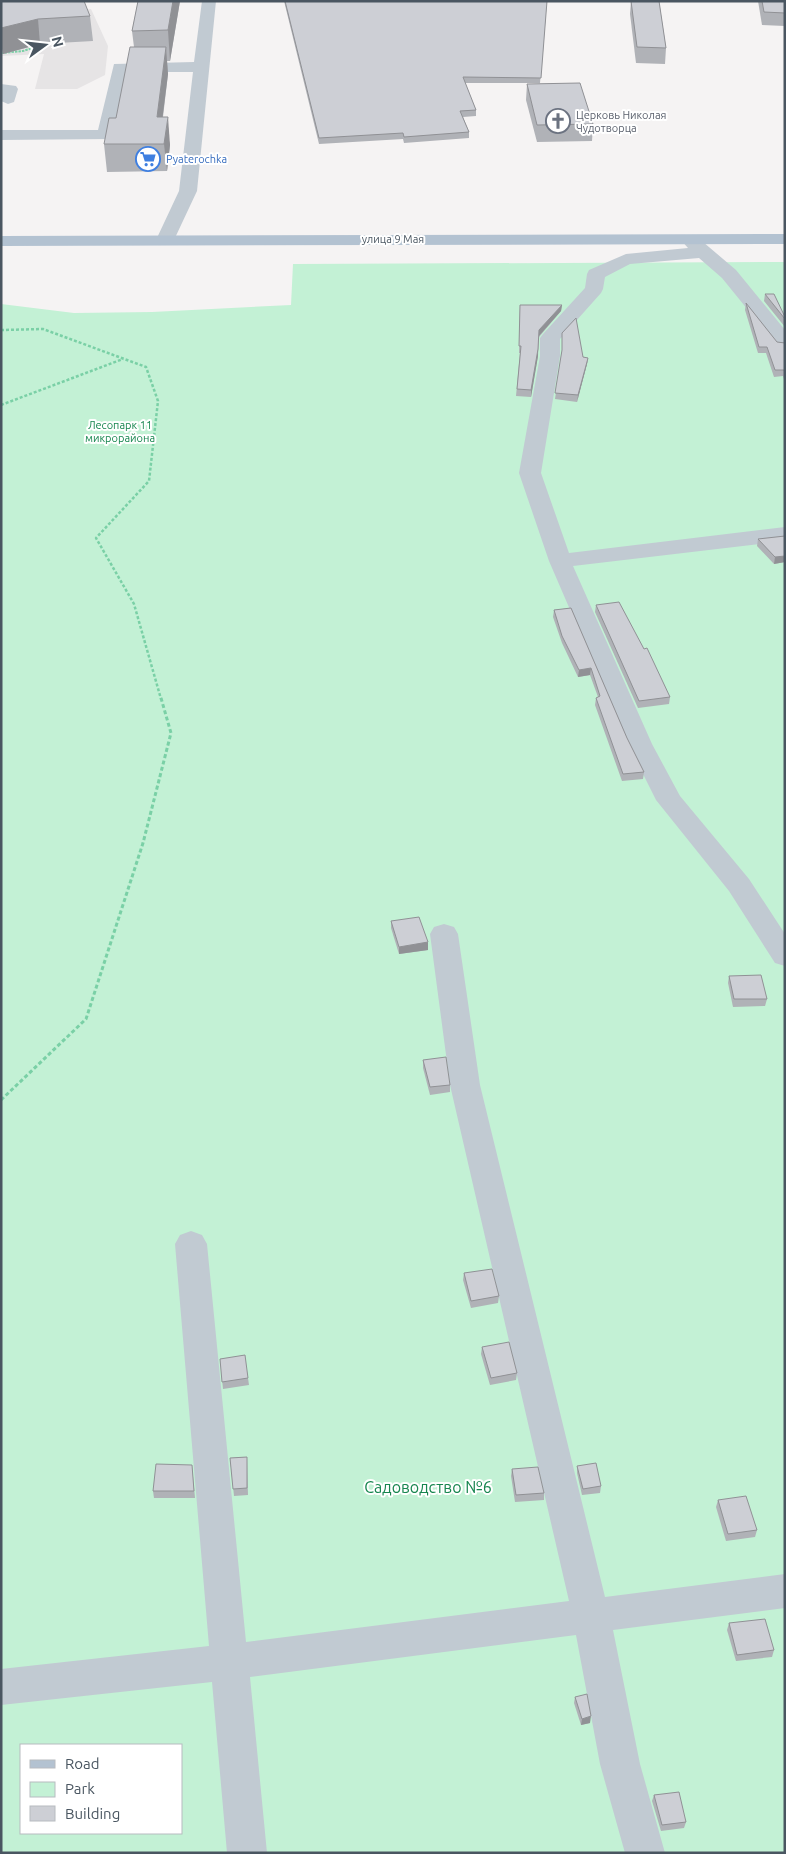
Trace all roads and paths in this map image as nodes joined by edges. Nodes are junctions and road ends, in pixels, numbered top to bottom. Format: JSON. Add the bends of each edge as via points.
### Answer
{"nodes":[{"id":1,"x":209,"y":1,"type":"edge"},
{"id":2,"x":49,"y":43,"type":"edge"},
{"id":3,"x":1,"y":53,"type":"edge"},
{"id":4,"x":202,"y":67,"type":"junction"},
{"id":5,"x":1,"y":135,"type":"edge"},
{"id":6,"x":785,"y":239,"type":"edge"},
{"id":7,"x":165,"y":240,"type":"junction"},
{"id":8,"x":1,"y":241,"type":"edge"},
{"id":9,"x":695,"y":245,"type":"junction"},
{"id":10,"x":1,"y":330,"type":"edge"},
{"id":11,"x":785,"y":343,"type":"edge"},
{"id":12,"x":123,"y":358,"type":"junction"},
{"id":13,"x":1,"y":404,"type":"edge"},
{"id":14,"x":785,"y":534,"type":"edge"},
{"id":15,"x":560,"y":561,"type":"junction"},
{"id":16,"x":444,"y":934,"type":"dead end"},
{"id":17,"x":785,"y":956,"type":"edge"},
{"id":18,"x":1,"y":1100,"type":"edge"},
{"id":19,"x":191,"y":1244,"type":"dead end"},
{"id":20,"x":785,"y":1591,"type":"edge"},
{"id":21,"x":591,"y":1614,"type":"junction"},
{"id":22,"x":230,"y":1662,"type":"junction"},
{"id":23,"x":1,"y":1687,"type":"edge"},
{"id":24,"x":247,"y":1853,"type":"edge"},
{"id":25,"x":645,"y":1853,"type":"edge"}],
"edges":[{"from":1,"to":4,"type":"lane"},
{"from":2,"to":3,"type":"path","via":[[23,51]]},
{"from":4,"to":5,"type":"lane","via":[[120,67],[105,135]]},
{"from":4,"to":7,"type":"lane","via":[[188,191]]},
{"from":6,"to":9,"type":"main road","name":"улица 9 Мая"},
{"from":7,"to":8,"type":"main road","name":"улица 9 Мая"},
{"from":7,"to":9,"type":"main road","name":"улица 9 Мая"},
{"from":9,"to":11,"type":"lane","via":[[729,274]]},
{"from":9,"to":15,"type":"lane","via":[[626,259],[596,274],[594,289],[550,338],[550,356],[530,473]]},
{"from":10,"to":12,"type":"path","via":[[43,329]]},
{"from":12,"to":13,"type":"path"},
{"from":12,"to":18,"type":"path","via":[[146,367],[158,400],[149,481],[96,538],[134,604],[171,733],[144,843],[86,1019]]},
{"from":14,"to":15,"type":"lane"},
{"from":15,"to":17,"type":"lane","via":[[640,744],[669,800],[739,885]]},
{"from":16,"to":21,"type":"lane","via":[[465,1086]]},
{"from":19,"to":22,"type":"lane"},
{"from":20,"to":21,"type":"lane"},
{"from":21,"to":22,"type":"lane"},
{"from":21,"to":25,"type":"lane","via":[[620,1764]]},
{"from":22,"to":23,"type":"lane"},
{"from":22,"to":24,"type":"lane"}]}
